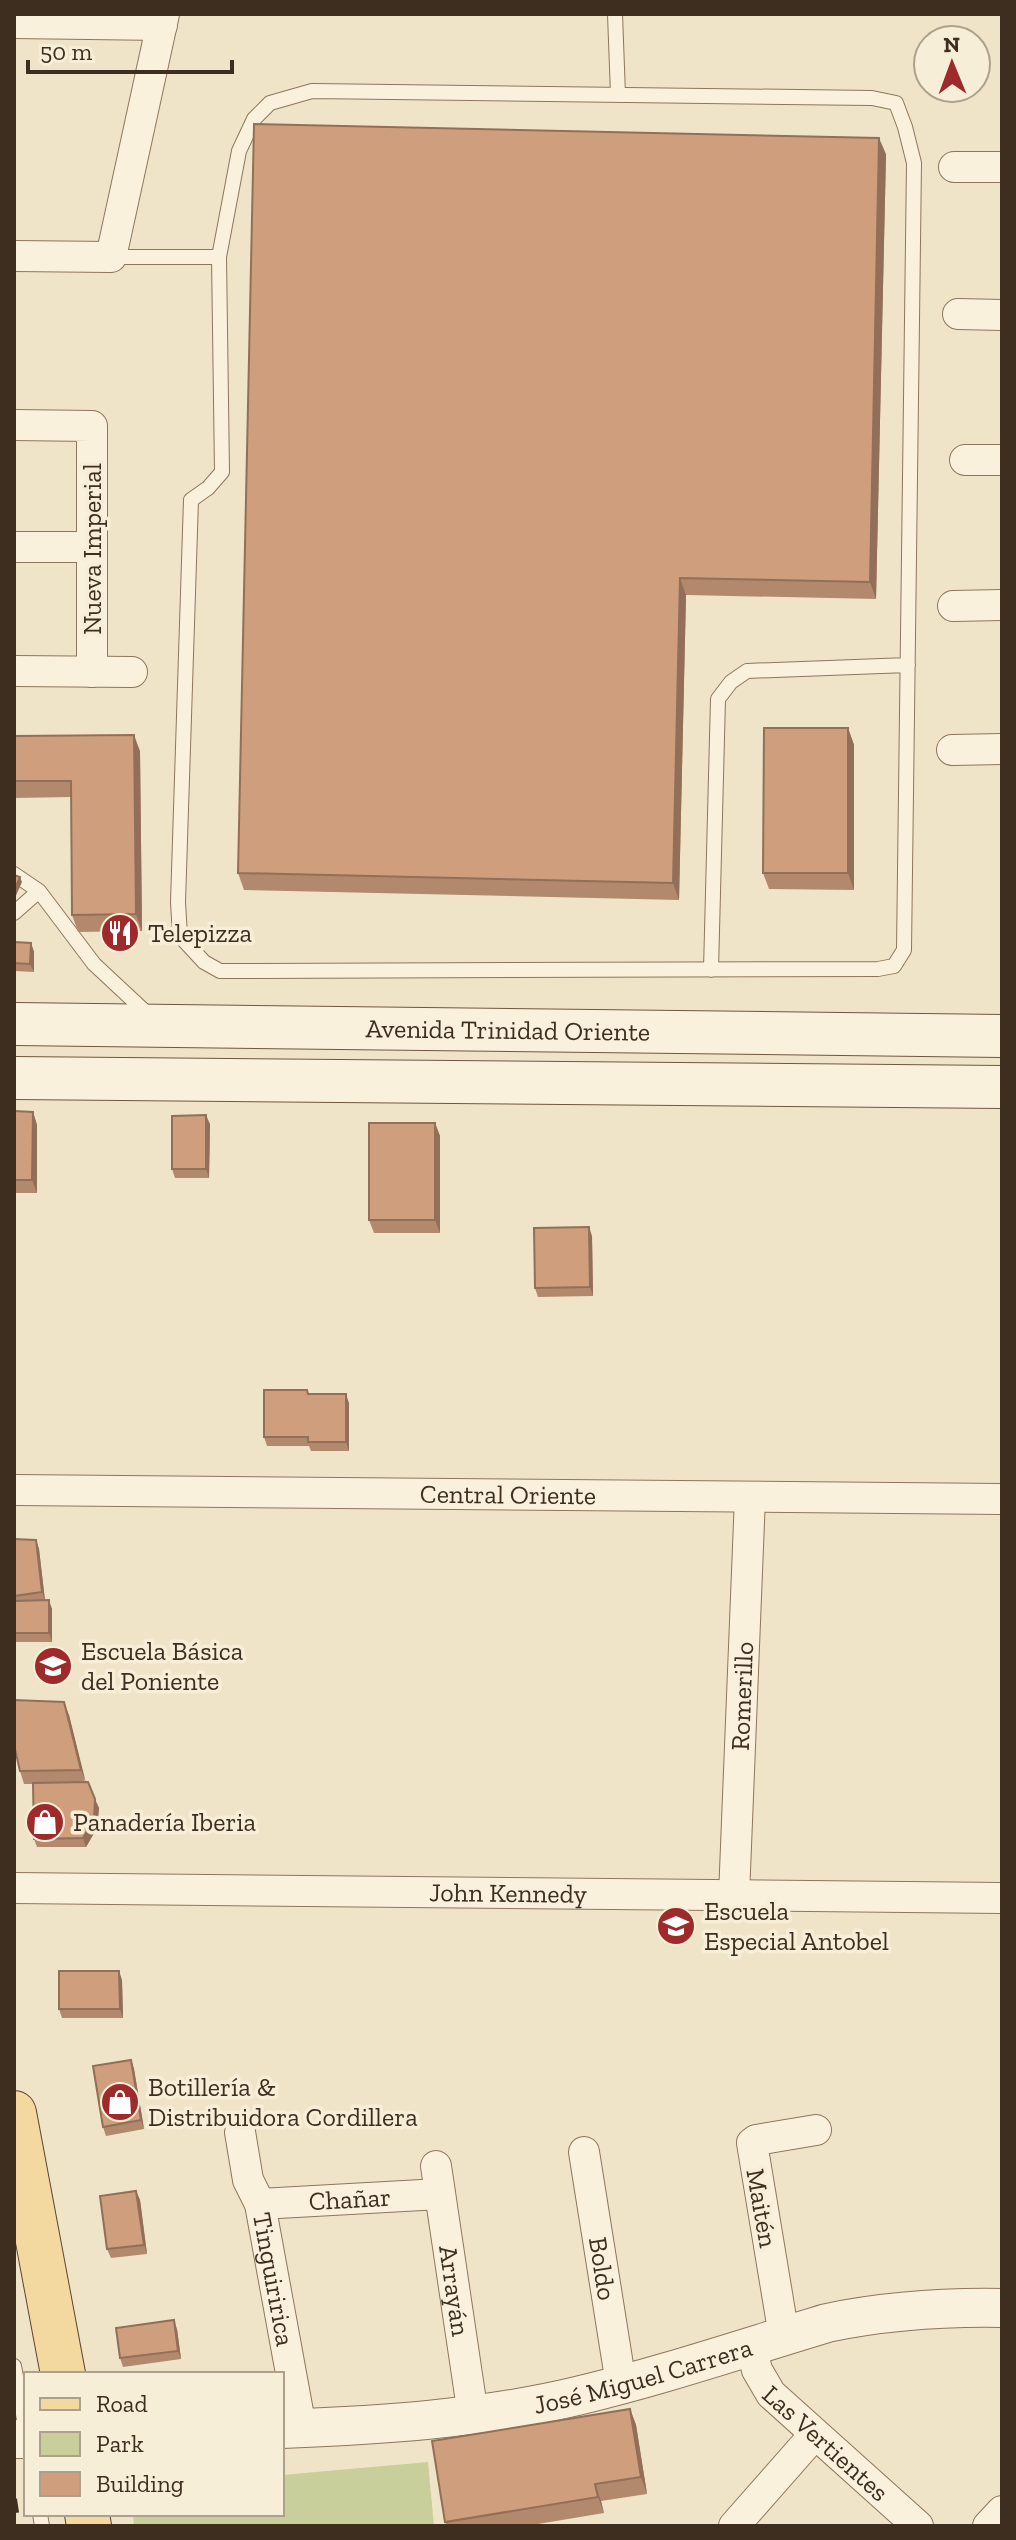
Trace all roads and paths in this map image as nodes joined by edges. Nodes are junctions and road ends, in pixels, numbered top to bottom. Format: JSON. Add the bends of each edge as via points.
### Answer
{"nodes":[{"id":1,"x":615,"y":14,"type":"edge"},
{"id":2,"x":163,"y":20,"type":"edge"},
{"id":3,"x":14,"y":23,"type":"edge"},
{"id":4,"x":618,"y":95,"type":"junction"},
{"id":5,"x":954,"y":167,"type":"dead end"},
{"id":6,"x":1002,"y":167,"type":"edge"},
{"id":7,"x":14,"y":256,"type":"edge"},
{"id":8,"x":111,"y":257,"type":"junction"},
{"id":9,"x":219,"y":257,"type":"junction"},
{"id":10,"x":958,"y":314,"type":"dead end"},
{"id":11,"x":1002,"y":315,"type":"edge"},
{"id":12,"x":14,"y":425,"type":"edge"},
{"id":13,"x":965,"y":460,"type":"dead end"},
{"id":14,"x":1002,"y":460,"type":"edge"},
{"id":15,"x":14,"y":547,"type":"edge"},
{"id":16,"x":92,"y":547,"type":"junction"},
{"id":17,"x":1002,"y":605,"type":"edge"},
{"id":18,"x":953,"y":606,"type":"dead end"},
{"id":19,"x":908,"y":665,"type":"junction"},
{"id":20,"x":14,"y":671,"type":"edge"},
{"id":21,"x":92,"y":672,"type":"junction"},
{"id":22,"x":132,"y":672,"type":"dead end"},
{"id":23,"x":1002,"y":749,"type":"edge"},
{"id":24,"x":952,"y":750,"type":"dead end"},
{"id":25,"x":14,"y":874,"type":"edge"},
{"id":26,"x":39,"y":891,"type":"junction"},
{"id":27,"x":14,"y":913,"type":"edge"},
{"id":28,"x":711,"y":970,"type":"junction"},
{"id":29,"x":14,"y":1024,"type":"edge"},
{"id":30,"x":162,"y":1026,"type":"junction"},
{"id":31,"x":1002,"y":1036,"type":"edge"},
{"id":32,"x":14,"y":1078,"type":"edge"},
{"id":33,"x":1002,"y":1087,"type":"edge"},
{"id":34,"x":14,"y":1490,"type":"edge"},
{"id":35,"x":750,"y":1497,"type":"junction"},
{"id":36,"x":1002,"y":1499,"type":"edge"},
{"id":37,"x":14,"y":1888,"type":"edge"},
{"id":38,"x":734,"y":1896,"type":"junction"},
{"id":39,"x":1002,"y":1898,"type":"edge"},
{"id":40,"x":14,"y":2113,"type":"edge"},
{"id":41,"x":816,"y":2130,"type":"dead end"},
{"id":42,"x":240,"y":2132,"type":"dead end"},
{"id":43,"x":584,"y":2152,"type":"dead end"},
{"id":44,"x":438,"y":2180,"type":"joint"},
{"id":45,"x":260,"y":2204,"type":"junction"},
{"id":46,"x":1002,"y":2308,"type":"edge"},
{"id":47,"x":768,"y":2341,"type":"junction"},
{"id":48,"x":14,"y":2366,"type":"edge"},
{"id":49,"x":63,"y":2372,"type":"edge"},
{"id":50,"x":283,"y":2372,"type":"edge"},
{"id":51,"x":284,"y":2377,"type":"edge"},
{"id":52,"x":621,"y":2384,"type":"junction"},
{"id":53,"x":473,"y":2415,"type":"junction"},
{"id":54,"x":24,"y":2419,"type":"edge"},
{"id":55,"x":291,"y":2428,"type":"edge"},
{"id":56,"x":815,"y":2434,"type":"junction"},
{"id":57,"x":1002,"y":2511,"type":"edge"},
{"id":58,"x":734,"y":2526,"type":"edge"},
{"id":59,"x":918,"y":2526,"type":"edge"},
{"id":60,"x":988,"y":2526,"type":"edge"}],
"edges":[{"from":1,"to":4,"type":"lane"},
{"from":2,"to":3,"type":"street"},
{"from":2,"to":8,"type":"street"},
{"from":4,"to":9,"type":"lane","via":[[312,91],[270,103],[254,119],[239,151]]},
{"from":4,"to":19,"type":"lane","via":[[872,98],[896,103],[914,163]]},
{"from":5,"to":6,"type":"street"},
{"from":7,"to":8,"type":"street"},
{"from":8,"to":9,"type":"lane"},
{"from":9,"to":28,"type":"lane","via":[[222,472],[191,500],[180,936],[220,971]]},
{"from":10,"to":11,"type":"street"},
{"from":12,"to":16,"type":"street","name":"Nueva Imperial","via":[[92,426]]},
{"from":13,"to":14,"type":"street"},
{"from":15,"to":16,"type":"street"},
{"from":16,"to":21,"type":"street","name":"Nueva Imperial"},
{"from":17,"to":18,"type":"street"},
{"from":19,"to":28,"type":"lane","via":[[747,671],[718,699]]},
{"from":19,"to":28,"type":"lane","via":[[904,950],[894,966]]},
{"from":20,"to":21,"type":"street"},
{"from":21,"to":22,"type":"street"},
{"from":23,"to":24,"type":"street"},
{"from":25,"to":26,"type":"lane"},
{"from":26,"to":27,"type":"lane"},
{"from":26,"to":30,"type":"lane","via":[[94,964]]},
{"from":29,"to":30,"type":"main road","name":"Avenida Trinidad Oriente"},
{"from":30,"to":31,"type":"main road","name":"Avenida Trinidad Oriente"},
{"from":32,"to":33,"type":"main road","name":"Avenida Trinidad Oriente"},
{"from":34,"to":35,"type":"street","name":"Central Oriente"},
{"from":35,"to":36,"type":"street","name":"Central Oriente"},
{"from":35,"to":38,"type":"street","name":"Romerillo"},
{"from":37,"to":38,"type":"street","name":"John Kennedy"},
{"from":38,"to":39,"type":"street","name":"John Kennedy"},
{"from":40,"to":49,"type":"main road"},
{"from":41,"to":47,"type":"street","name":"Maitén","via":[[752,2143]]},
{"from":42,"to":45,"type":"street","name":"Tinguiririca","via":[[248,2180]]},
{"from":43,"to":52,"type":"street","name":"Boldo"},
{"from":44,"to":45,"type":"street","name":"Chañar"},
{"from":44,"to":53,"type":"street","name":"Arrayán"},
{"from":45,"to":50,"type":"street","name":"Tinguiririca"},
{"from":46,"to":47,"type":"street","name":"José Miguel Carrera","via":[[877,2314]]},
{"from":47,"to":52,"type":"street","name":"José Miguel Carrera"},
{"from":47,"to":56,"type":"street","name":"Las Vertientes","via":[[757,2370],[771,2394]]},
{"from":48,"to":54,"type":"lane"},
{"from":51,"to":55,"type":"street","name":"Tinguiririca"},
{"from":52,"to":53,"type":"street","name":"José Miguel Carrera"},
{"from":53,"to":55,"type":"street","name":"José Miguel Carrera"},
{"from":56,"to":58,"type":"street"},
{"from":56,"to":59,"type":"street","name":"Las Vertientes"},
{"from":57,"to":60,"type":"street"}]}
